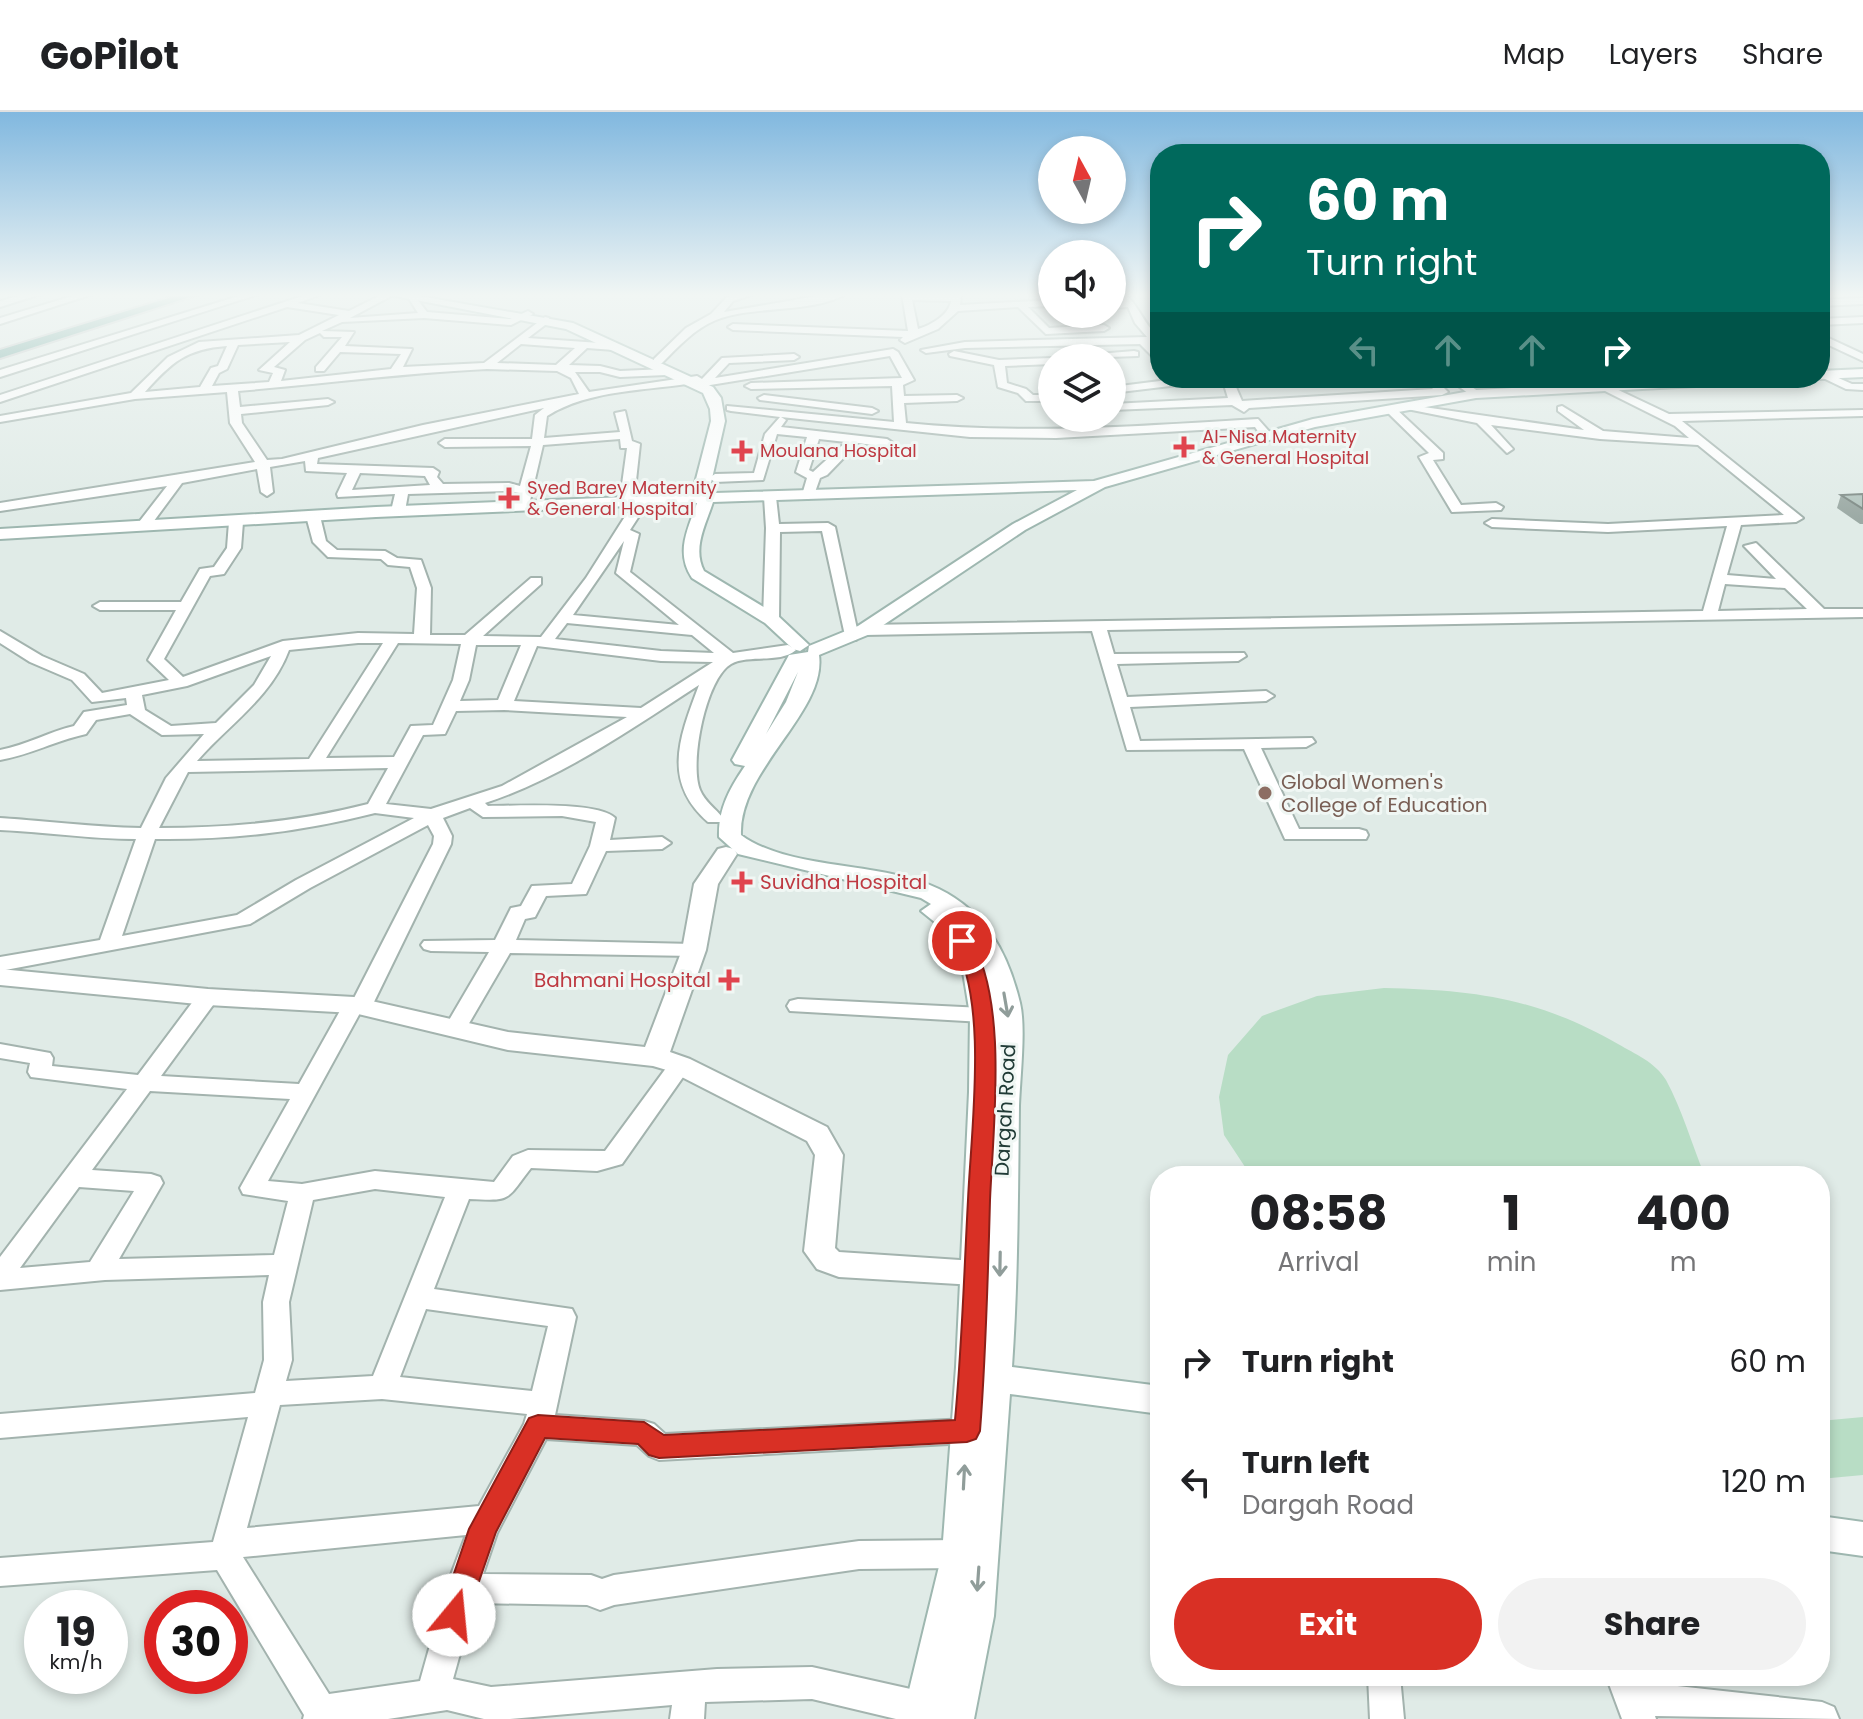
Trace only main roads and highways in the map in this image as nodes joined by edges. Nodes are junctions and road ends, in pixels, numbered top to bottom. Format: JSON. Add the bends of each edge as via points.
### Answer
{"nodes":[{"id":1,"x":668,"y":369,"type":"edge"},
{"id":2,"x":1863,"y":373,"type":"edge"},
{"id":3,"x":1830,"y":375,"type":"edge"},
{"id":4,"x":1570,"y":388,"type":"edge"},
{"id":5,"x":710,"y":389,"type":"junction"},
{"id":6,"x":1100,"y":484,"type":"junction"},
{"id":7,"x":710,"y":488,"type":"junction"},
{"id":8,"x":0,"y":534,"type":"edge"},
{"id":9,"x":803,"y":652,"type":"junction"},
{"id":10,"x":726,"y":854,"type":"junction"},
{"id":11,"x":0,"y":977,"type":"edge"},
{"id":12,"x":668,"y":1061,"type":"junction"},
{"id":13,"x":975,"y":1273,"type":"junction"},
{"id":14,"x":982,"y":1376,"type":"junction"},
{"id":15,"x":1150,"y":1399,"type":"edge"},
{"id":16,"x":1830,"y":1534,"type":"edge"},
{"id":17,"x":1863,"y":1539,"type":"edge"},
{"id":18,"x":933,"y":1716,"type":"edge"}],
"edges":[{"from":1,"to":5,"type":"main road"},
{"from":2,"to":3,"type":"main road"},
{"from":4,"to":6,"type":"main road","via":[[1476,394],[1262,429]]},
{"from":5,"to":7,"type":"main road"},
{"from":5,"to":7,"type":"main road","via":[[720,411],[703,483]]},
{"from":6,"to":7,"type":"main road","via":[[770,497]]},
{"from":6,"to":9,"type":"main road","via":[[1019,527],[858,634]]},
{"from":7,"to":8,"type":"main road","via":[[635,499],[524,498],[398,511]]},
{"from":7,"to":9,"type":"main road","via":[[688,554],[691,567],[771,619]]},
{"from":9,"to":10,"type":"main road","via":[[723,794],[714,818],[716,843]]},
{"from":9,"to":14,"type":"main road","name":"Dargah Road","one_way":true,"via":[[810,669],[801,693],[740,789],[728,814],[728,830],[746,849],[929,893],[977,927],[987,942],[1008,1005],[1009,1028],[1000,1309]]},
{"from":10,"to":12,"type":"main road","via":[[706,884]]},
{"from":10,"to":13,"type":"main road","name":"Dargah Road","via":[[927,907],[951,923],[973,960],[983,1015]]},
{"from":11,"to":12,"type":"main road","via":[[358,1006],[508,1041]]},
{"from":12,"to":13,"type":"main road","via":[[817,1134],[829,1155],[819,1251],[832,1264]]},
{"from":13,"to":14,"type":"main road","name":"Dargah Road"},
{"from":14,"to":15,"type":"main road"},
{"from":18,"to":14,"type":"main road","name":"Dargah Road","one_way":true,"via":[[960,1554],[967,1431]]},
{"from":14,"to":18,"type":"main road","name":"Dargah Road","one_way":true,"via":[[975,1616]]},
{"from":16,"to":17,"type":"main road"}]}
